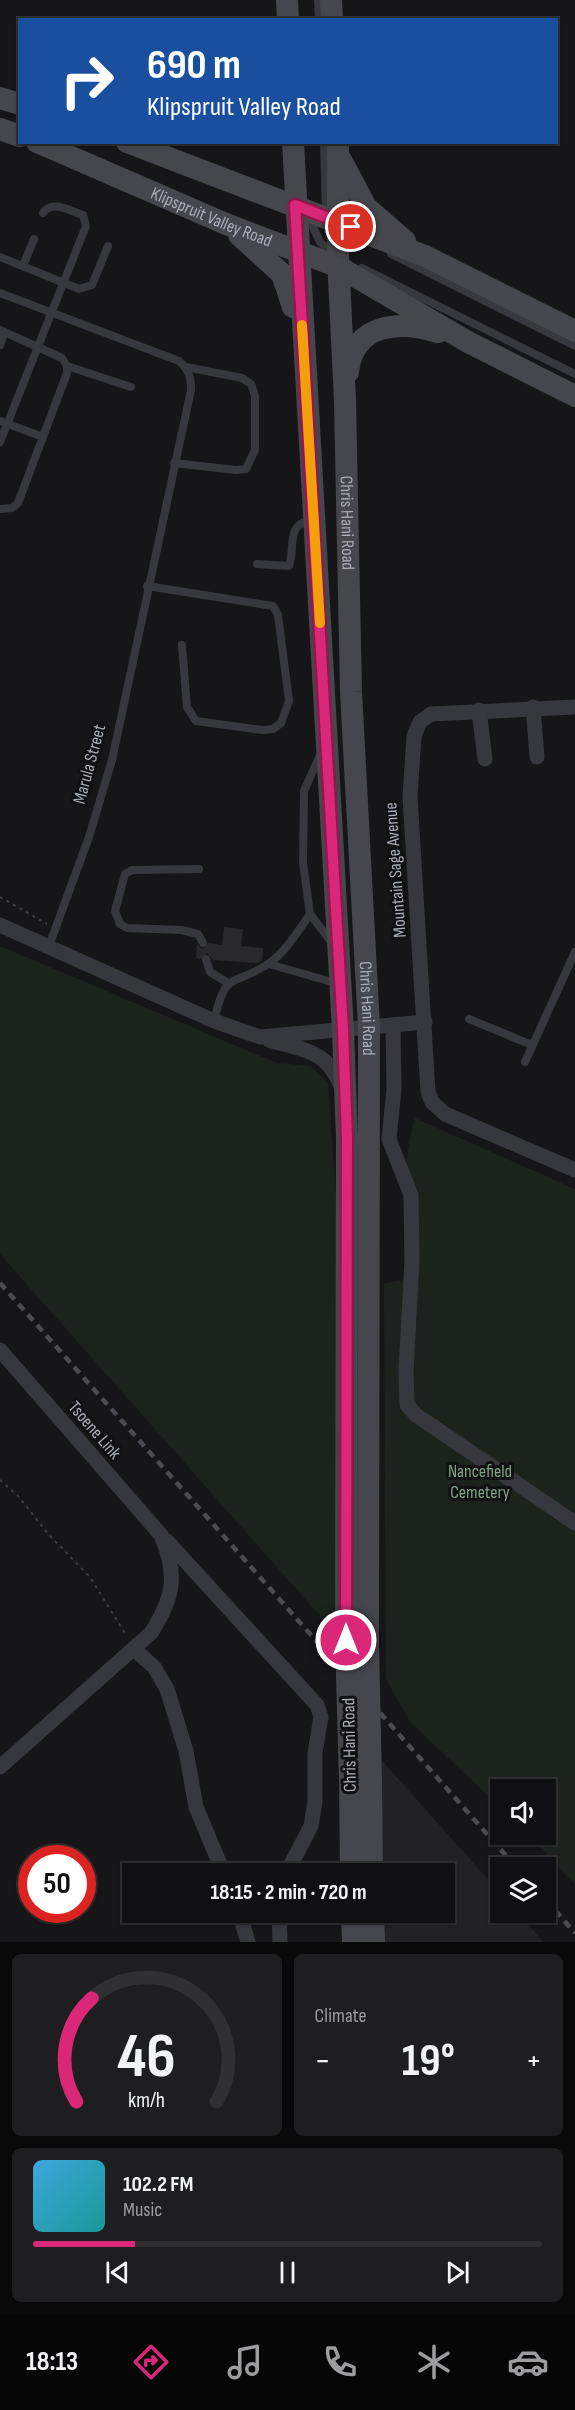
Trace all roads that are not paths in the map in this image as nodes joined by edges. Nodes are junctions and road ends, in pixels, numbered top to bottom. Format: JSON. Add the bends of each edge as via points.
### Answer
{"nodes":[{"id":1,"x":287,"y":0,"type":"edge"},
{"id":2,"x":295,"y":0,"type":"edge"},
{"id":3,"x":318,"y":0,"type":"edge"},
{"id":4,"x":331,"y":0,"type":"edge"},
{"id":5,"x":288,"y":18,"type":"edge"},
{"id":6,"x":296,"y":18,"type":"edge"},
{"id":7,"x":319,"y":18,"type":"edge"},
{"id":8,"x":332,"y":18,"type":"edge"},
{"id":9,"x":0,"y":98,"type":"edge"},
{"id":10,"x":18,"y":103,"type":"edge"},
{"id":11,"x":0,"y":129,"type":"edge"},
{"id":12,"x":18,"y":135,"type":"edge"},
{"id":13,"x":42,"y":144,"type":"edge"},
{"id":14,"x":132,"y":144,"type":"edge"},
{"id":15,"x":294,"y":144,"type":"edge"},
{"id":16,"x":303,"y":144,"type":"edge"},
{"id":17,"x":333,"y":146,"type":"edge"},
{"id":18,"x":43,"y":213,"type":"dead end"},
{"id":19,"x":321,"y":217,"type":"junction"},
{"id":20,"x":226,"y":224,"type":"junction"},
{"id":21,"x":34,"y":239,"type":"dead end"},
{"id":22,"x":108,"y":246,"type":"dead end"},
{"id":23,"x":298,"y":252,"type":"junction"},
{"id":24,"x":424,"y":256,"type":"junction"},
{"id":25,"x":0,"y":257,"type":"edge"},
{"id":26,"x":339,"y":262,"type":"junction"},
{"id":27,"x":23,"y":266,"type":"junction"},
{"id":28,"x":64,"y":283,"type":"junction"},
{"id":29,"x":0,"y":293,"type":"edge"},
{"id":30,"x":51,"y":314,"type":"junction"},
{"id":31,"x":3,"y":331,"type":"edge"},
{"id":32,"x":575,"y":331,"type":"edge"},
{"id":33,"x":302,"y":340,"type":"junction"},
{"id":34,"x":468,"y":342,"type":"junction"},
{"id":35,"x":0,"y":345,"type":"edge"},
{"id":36,"x":39,"y":346,"type":"junction"},
{"id":37,"x":575,"y":346,"type":"edge"},
{"id":38,"x":67,"y":366,"type":"junction"},
{"id":39,"x":186,"y":368,"type":"junction"},
{"id":40,"x":575,"y":374,"type":"edge"},
{"id":41,"x":131,"y":387,"type":"dead end"},
{"id":42,"x":575,"y":396,"type":"edge"},
{"id":43,"x":345,"y":401,"type":"junction"},
{"id":44,"x":4,"y":423,"type":"edge"},
{"id":45,"x":43,"y":437,"type":"junction"},
{"id":46,"x":0,"y":442,"type":"edge"},
{"id":47,"x":174,"y":463,"type":"junction"},
{"id":48,"x":0,"y":509,"type":"edge"},
{"id":49,"x":313,"y":520,"type":"junction"},
{"id":50,"x":257,"y":564,"type":"dead end"},
{"id":51,"x":147,"y":586,"type":"junction"},
{"id":52,"x":182,"y":645,"type":"dead end"},
{"id":53,"x":533,"y":707,"type":"junction"},
{"id":54,"x":575,"y":707,"type":"edge"},
{"id":55,"x":479,"y":710,"type":"junction"},
{"id":56,"x":327,"y":744,"type":"junction"},
{"id":57,"x":537,"y":757,"type":"dead end"},
{"id":58,"x":485,"y":759,"type":"dead end"},
{"id":59,"x":199,"y":869,"type":"dead end"},
{"id":60,"x":310,"y":914,"type":"junction"},
{"id":61,"x":0,"y":925,"type":"edge"},
{"id":62,"x":203,"y":943,"type":"dead end"},
{"id":63,"x":49,"y":946,"type":"junction"},
{"id":64,"x":338,"y":951,"type":"junction"},
{"id":65,"x":575,"y":952,"type":"edge"},
{"id":66,"x":206,"y":959,"type":"dead end"},
{"id":67,"x":269,"y":964,"type":"junction"},
{"id":68,"x":228,"y":983,"type":"junction"},
{"id":69,"x":340,"y":984,"type":"junction"},
{"id":70,"x":469,"y":1019,"type":"dead end"},
{"id":71,"x":214,"y":1021,"type":"junction"},
{"id":72,"x":425,"y":1022,"type":"junction"},
{"id":73,"x":393,"y":1025,"type":"junction"},
{"id":74,"x":369,"y":1028,"type":"junction"},
{"id":75,"x":343,"y":1030,"type":"junction"},
{"id":76,"x":260,"y":1037,"type":"junction"},
{"id":77,"x":532,"y":1046,"type":"junction"},
{"id":78,"x":525,"y":1062,"type":"dead end"},
{"id":79,"x":345,"y":1096,"type":"junction"},
{"id":80,"x":575,"y":1170,"type":"edge"},
{"id":81,"x":0,"y":1350,"type":"edge"},
{"id":82,"x":575,"y":1523,"type":"edge"},
{"id":83,"x":161,"y":1534,"type":"junction"},
{"id":84,"x":134,"y":1649,"type":"junction"},
{"id":85,"x":0,"y":1767,"type":"edge"},
{"id":86,"x":361,"y":1781,"type":"junction"},
{"id":87,"x":219,"y":1863,"type":"edge"},
{"id":88,"x":292,"y":1863,"type":"edge"},
{"id":89,"x":352,"y":1863,"type":"edge"},
{"id":90,"x":371,"y":1863,"type":"edge"},
{"id":91,"x":242,"y":1923,"type":"edge"},
{"id":92,"x":279,"y":1923,"type":"edge"},
{"id":93,"x":352,"y":1923,"type":"edge"},
{"id":94,"x":373,"y":1923,"type":"edge"},
{"id":95,"x":248,"y":1942,"type":"edge"},
{"id":96,"x":280,"y":1942,"type":"edge"},
{"id":97,"x":353,"y":1942,"type":"edge"},
{"id":98,"x":374,"y":1942,"type":"edge"}],
"edges":[{"from":1,"to":5,"type":"main road"},
{"from":2,"to":6,"type":"lane"},
{"from":3,"to":7,"type":"lane"},
{"from":4,"to":8,"type":"main road"},
{"from":9,"to":10,"type":"main road"},
{"from":11,"to":12,"type":"main road"},
{"from":13,"to":20,"type":"main road","name":"Klipspruit Valley Road"},
{"from":14,"to":19,"type":"main road","name":"Klipspruit Valley Road"},
{"from":15,"to":19,"type":"main road","name":"Chris Hani Road"},
{"from":16,"to":19,"type":"lane","name":"Chris Hani Road"},
{"from":17,"to":19,"type":"main road","name":"Chris Hani Road"},
{"from":17,"to":24,"type":"main road","via":[[366,207]]},
{"from":18,"to":28,"type":"lane","via":[[49,206],[55,206],[83,215],[85,220]]},
{"from":19,"to":23,"type":"main road","name":"Chris Hani Road"},
{"from":19,"to":24,"type":"main road","name":"Klipspruit Valley Road"},
{"from":19,"to":26,"type":"main road","name":"Chris Hani Road"},
{"from":19,"to":26,"type":"lane","name":"Klipspruit Valley Road","via":[[320,242]]},
{"from":19,"to":37,"type":"lane","name":"Klipspruit Valley Road"},
{"from":20,"to":23,"type":"main road","name":"Klipspruit Valley Road"},
{"from":20,"to":33,"type":"main road","via":[[282,274]]},
{"from":21,"to":27,"type":"lane"},
{"from":22,"to":28,"type":"lane","via":[[92,285],[79,289]]},
{"from":23,"to":26,"type":"main road","name":"Klipspruit Valley Road"},
{"from":23,"to":33,"type":"main road","name":"Chris Hani Road"},
{"from":24,"to":32,"type":"main road","name":"Klipspruit Valley Road"},
{"from":25,"to":27,"type":"lane"},
{"from":26,"to":34,"type":"main road","name":"Klipspruit Valley Road"},
{"from":26,"to":40,"type":"lane","name":"Klipspruit Valley Road"},
{"from":26,"to":43,"type":"main road","name":"Chris Hani Road"},
{"from":27,"to":28,"type":"lane"},
{"from":28,"to":30,"type":"lane"},
{"from":29,"to":30,"type":"lane"},
{"from":30,"to":36,"type":"lane"},
{"from":30,"to":39,"type":"lane"},
{"from":31,"to":35,"type":"lane"},
{"from":31,"to":36,"type":"lane"},
{"from":33,"to":49,"type":"main road","name":"Chris Hani Road"},
{"from":34,"to":42,"type":"main road","name":"Klipspruit Valley Road"},
{"from":34,"to":43,"type":"main road","via":[[416,325],[374,331],[364,338],[349,364]]},
{"from":36,"to":38,"type":"lane","via":[[62,357]]},
{"from":36,"to":44,"type":"lane"},
{"from":38,"to":41,"type":"lane"},
{"from":38,"to":45,"type":"lane"},
{"from":39,"to":47,"type":"lane","name":"Marula Street","via":[[191,390]]},
{"from":39,"to":47,"type":"lane","via":[[242,378],[250,384],[255,396],[255,450],[246,469]]},
{"from":43,"to":74,"type":"main road","name":"Chris Hani Road","via":[[351,692]]},
{"from":44,"to":45,"type":"lane"},
{"from":44,"to":46,"type":"lane"},
{"from":45,"to":48,"type":"lane","via":[[18,503]]},
{"from":47,"to":51,"type":"lane","name":"Marula Street"},
{"from":49,"to":50,"type":"lane","via":[[301,522],[296,528],[288,566]]},
{"from":49,"to":56,"type":"main road","name":"Chris Hani Road"},
{"from":51,"to":52,"type":"lane","via":[[273,606],[278,615],[289,701],[281,723],[262,730],[196,721],[187,707]]},
{"from":51,"to":63,"type":"lane","name":"Marula Street","via":[[112,760]]},
{"from":53,"to":54,"type":"street"},
{"from":53,"to":55,"type":"street"},
{"from":53,"to":57,"type":"street"},
{"from":55,"to":58,"type":"street"},
{"from":55,"to":72,"type":"street","name":"Mountain Sage Avenue","via":[[440,712],[424,718],[414,736],[410,797]]},
{"from":56,"to":60,"type":"lane","via":[[304,791],[303,862]]},
{"from":56,"to":64,"type":"main road","name":"Chris Hani Road"},
{"from":59,"to":62,"type":"lane","via":[[132,870],[125,874],[115,911],[120,924],[127,928],[181,930],[198,934]]},
{"from":60,"to":64,"type":"lane"},
{"from":60,"to":67,"type":"lane"},
{"from":61,"to":63,"type":"street"},
{"from":63,"to":71,"type":"street"},
{"from":64,"to":69,"type":"main road","name":"Chris Hani Road"},
{"from":65,"to":77,"type":"lane"},
{"from":66,"to":68,"type":"lane","via":[[210,972]]},
{"from":67,"to":68,"type":"lane"},
{"from":67,"to":69,"type":"lane"},
{"from":68,"to":71,"type":"lane","via":[[219,998]]},
{"from":69,"to":75,"type":"main road","name":"Chris Hani Road"},
{"from":70,"to":77,"type":"lane"},
{"from":71,"to":76,"type":"street"},
{"from":72,"to":73,"type":"street"},
{"from":72,"to":80,"type":"street","name":"Mountain Sage Avenue","via":[[428,1092],[438,1109]]},
{"from":73,"to":74,"type":"street"},
{"from":73,"to":82,"type":"street","via":[[394,1089],[389,1139],[411,1195],[407,1405],[416,1415]]},
{"from":74,"to":75,"type":"street"},
{"from":74,"to":86,"type":"main road","name":"Chris Hani Road","bridge":true,"via":[[368,1646]]},
{"from":75,"to":76,"type":"street"},
{"from":75,"to":79,"type":"main road","name":"Chris Hani Road"},
{"from":76,"to":79,"type":"street","via":[[319,1055],[335,1071]]},
{"from":77,"to":78,"type":"lane"},
{"from":79,"to":86,"type":"main road","name":"Chris Hani Road","bridge":true,"via":[[346,1640]]},
{"from":81,"to":83,"type":"street","name":"Tsoene Link"},
{"from":83,"to":84,"type":"street","name":"Tsoene Link","via":[[169,1554],[172,1583],[164,1613]]},
{"from":83,"to":88,"type":"street","name":"Tsoene Link","via":[[317,1705],[321,1717],[315,1753],[315,1801],[311,1826]]},
{"from":84,"to":85,"type":"street"},
{"from":84,"to":87,"type":"street","via":[[154,1667],[167,1689],[186,1751],[196,1807]]},
{"from":86,"to":89,"type":"main road","name":"Chris Hani Road"},
{"from":86,"to":90,"type":"main road","name":"Chris Hani Road"},
{"from":91,"to":95,"type":"street"},
{"from":92,"to":96,"type":"street"},
{"from":93,"to":97,"type":"main road"},
{"from":94,"to":98,"type":"main road"}]}
